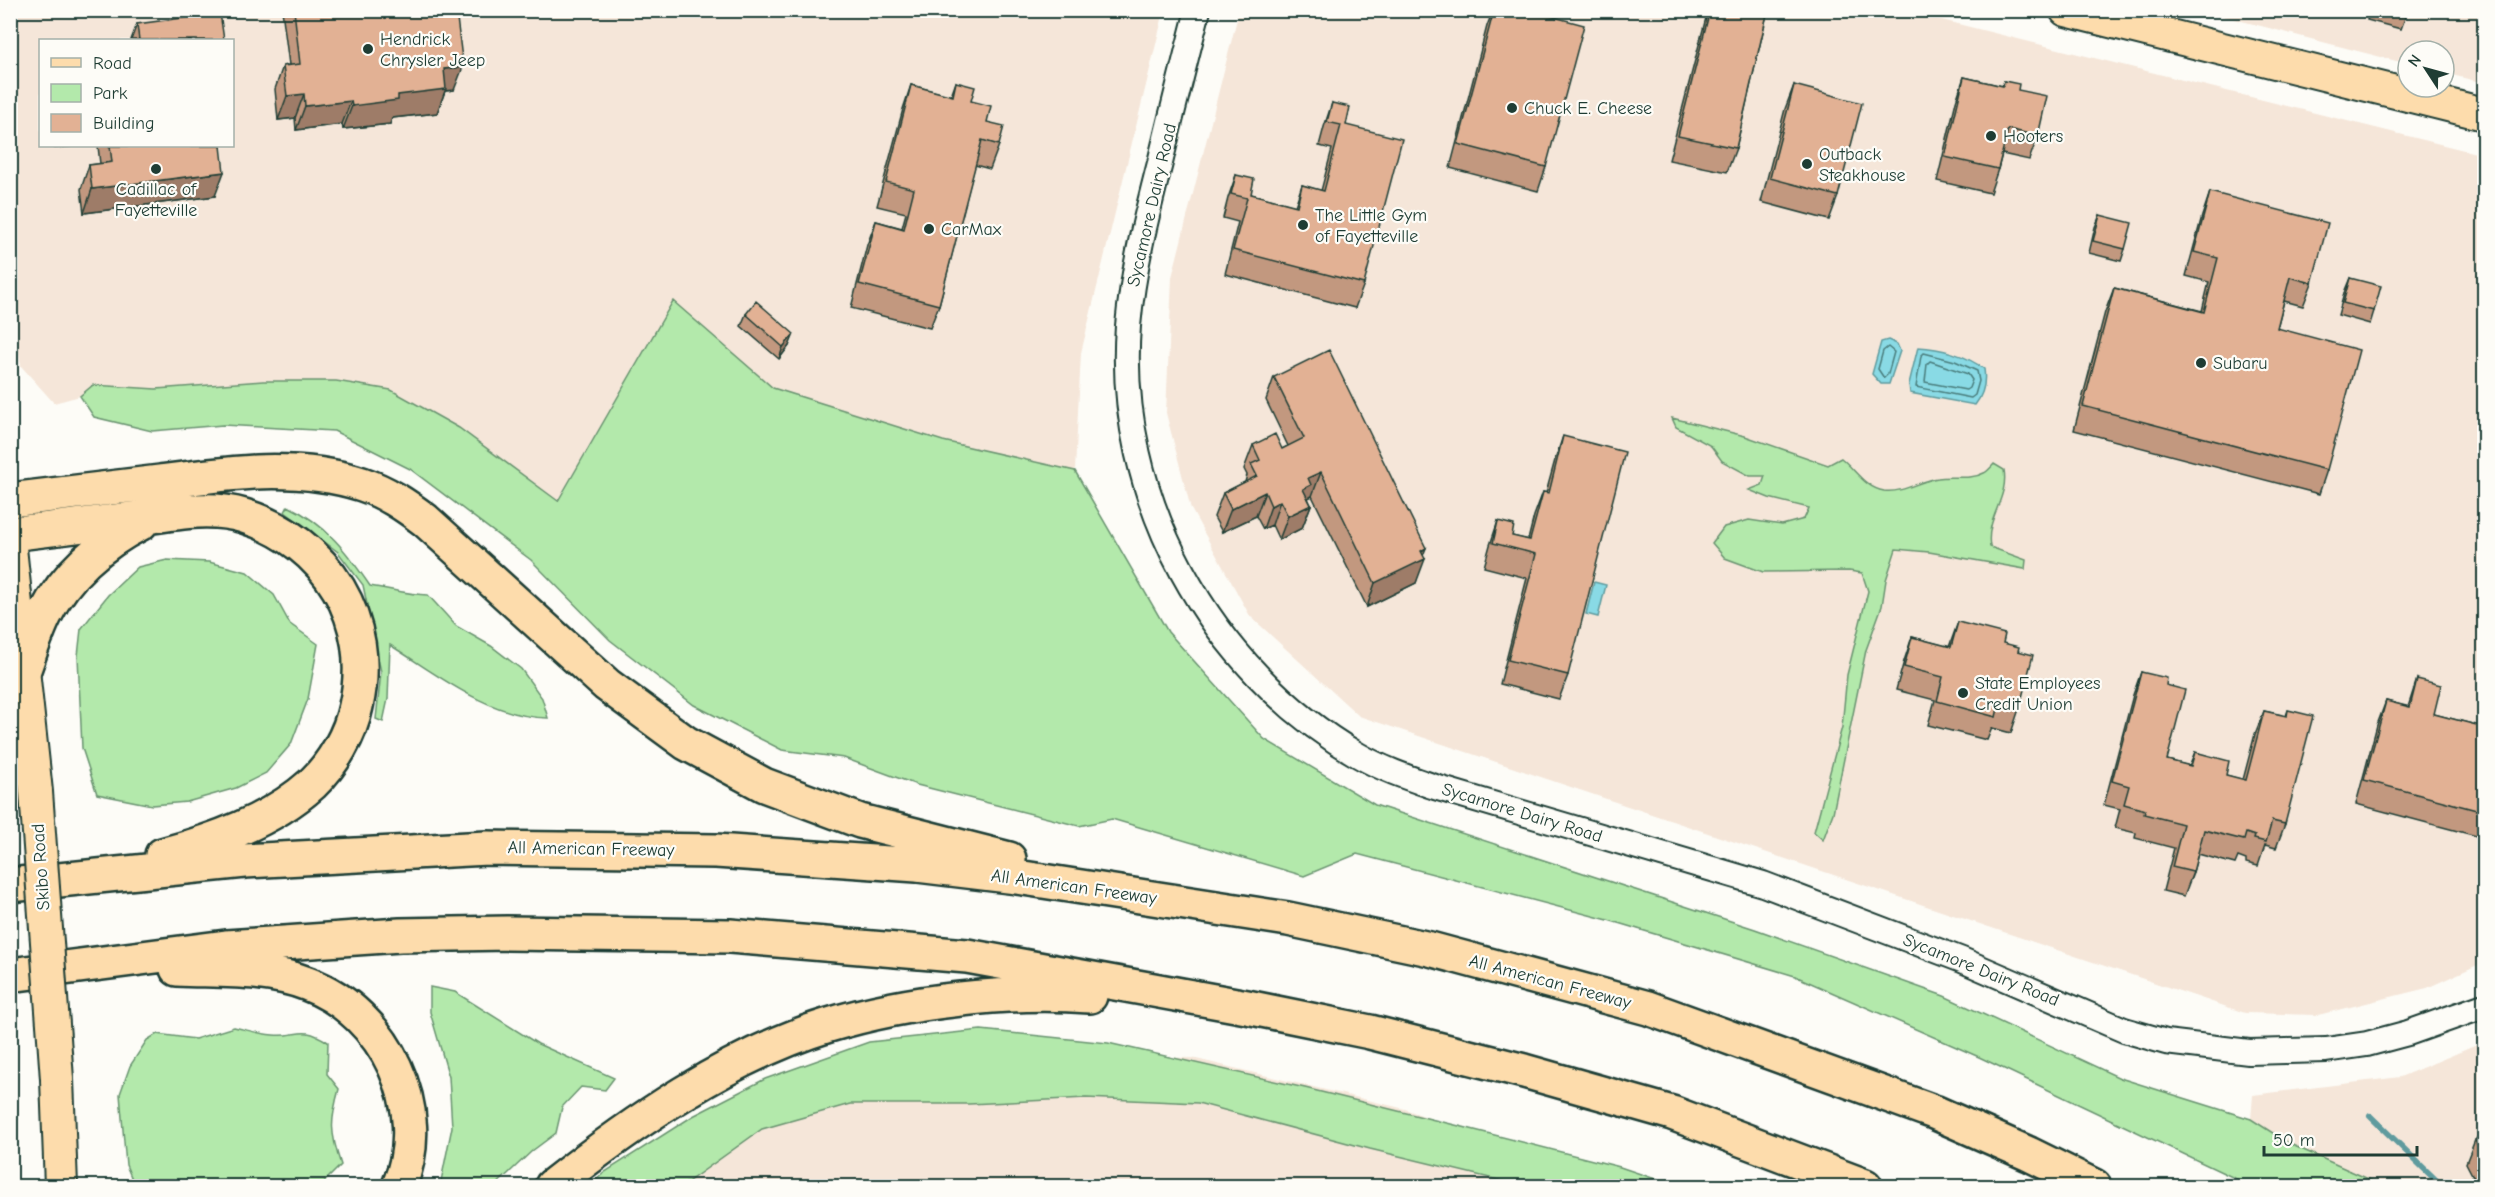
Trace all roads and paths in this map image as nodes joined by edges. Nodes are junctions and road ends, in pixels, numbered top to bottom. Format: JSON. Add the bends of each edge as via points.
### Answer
{"nodes":[{"id":1,"x":1198,"y":10,"type":"edge"},
{"id":2,"x":2066,"y":10,"type":"edge"},
{"id":3,"x":2484,"y":114,"type":"edge"},
{"id":4,"x":10,"y":500,"type":"edge"},
{"id":5,"x":164,"y":515,"type":"junction"},
{"id":6,"x":10,"y":534,"type":"edge"},
{"id":7,"x":10,"y":548,"type":"edge"},
{"id":8,"x":23,"y":672,"type":"junction"},
{"id":9,"x":79,"y":879,"type":"junction"},
{"id":10,"x":10,"y":885,"type":"edge"},
{"id":11,"x":1212,"y":907,"type":"junction"},
{"id":12,"x":85,"y":964,"type":"junction"},
{"id":13,"x":10,"y":975,"type":"edge"},
{"id":14,"x":2484,"y":1006,"type":"edge"},
{"id":15,"x":1247,"y":1007,"type":"junction"},
{"id":16,"x":61,"y":1186,"type":"edge"},
{"id":17,"x":399,"y":1186,"type":"edge"},
{"id":18,"x":552,"y":1186,"type":"edge"},
{"id":19,"x":1865,"y":1186,"type":"edge"},
{"id":20,"x":2094,"y":1186,"type":"edge"}],
"edges":[{"from":1,"to":14,"type":"street","name":"Sycamore Dairy Road","via":[[1140,242],[1128,327],[1130,402],[1142,471],[1154,507],[1200,603],[1244,663],[1296,712],[1359,756],[1404,776],[1763,884],[1962,960],[2124,1030],[2166,1042],[2249,1052],[2326,1050],[2408,1033]]},
{"from":2,"to":3,"type":"main road"},
{"from":4,"to":11,"type":"highway","via":[[271,471],[330,476],[363,485],[394,497],[425,520],[607,685],[686,743],[764,785],[860,821]]},
{"from":5,"to":6,"type":"highway"},
{"from":5,"to":8,"type":"highway","via":[[119,534],[95,552],[63,587],[44,615]]},
{"from":5,"to":9,"type":"highway","via":[[193,511],[242,516],[279,531],[318,560],[345,601],[358,638],[360,688],[354,716],[332,760],[313,783],[290,801],[197,845]]},
{"from":7,"to":8,"type":"main road","name":"Skibo Road"},
{"from":8,"to":16,"type":"main road","name":"Skibo Road","bridge":true,"via":[[36,792]]},
{"from":9,"to":10,"type":"highway","name":"All American Freeway"},
{"from":9,"to":11,"type":"highway","name":"All American Freeway","via":[[245,861],[408,852],[716,850],[917,865]]},
{"from":11,"to":20,"type":"highway","name":"All American Freeway","via":[[1288,918],[1430,949],[1648,1008],[1934,1112]]},
{"from":12,"to":13,"type":"highway"},
{"from":12,"to":15,"type":"highway","via":[[226,947],[400,935],[730,936],[967,957]]},
{"from":12,"to":17,"type":"highway","via":[[262,973],[310,984],[336,998],[360,1016],[379,1038],[404,1091],[409,1150]]},
{"from":15,"to":18,"type":"highway","via":[[1025,994],[957,999],[829,1025],[774,1046],[704,1081],[645,1118]]},
{"from":15,"to":19,"type":"highway","via":[[1370,1032],[1612,1095]]}]}
